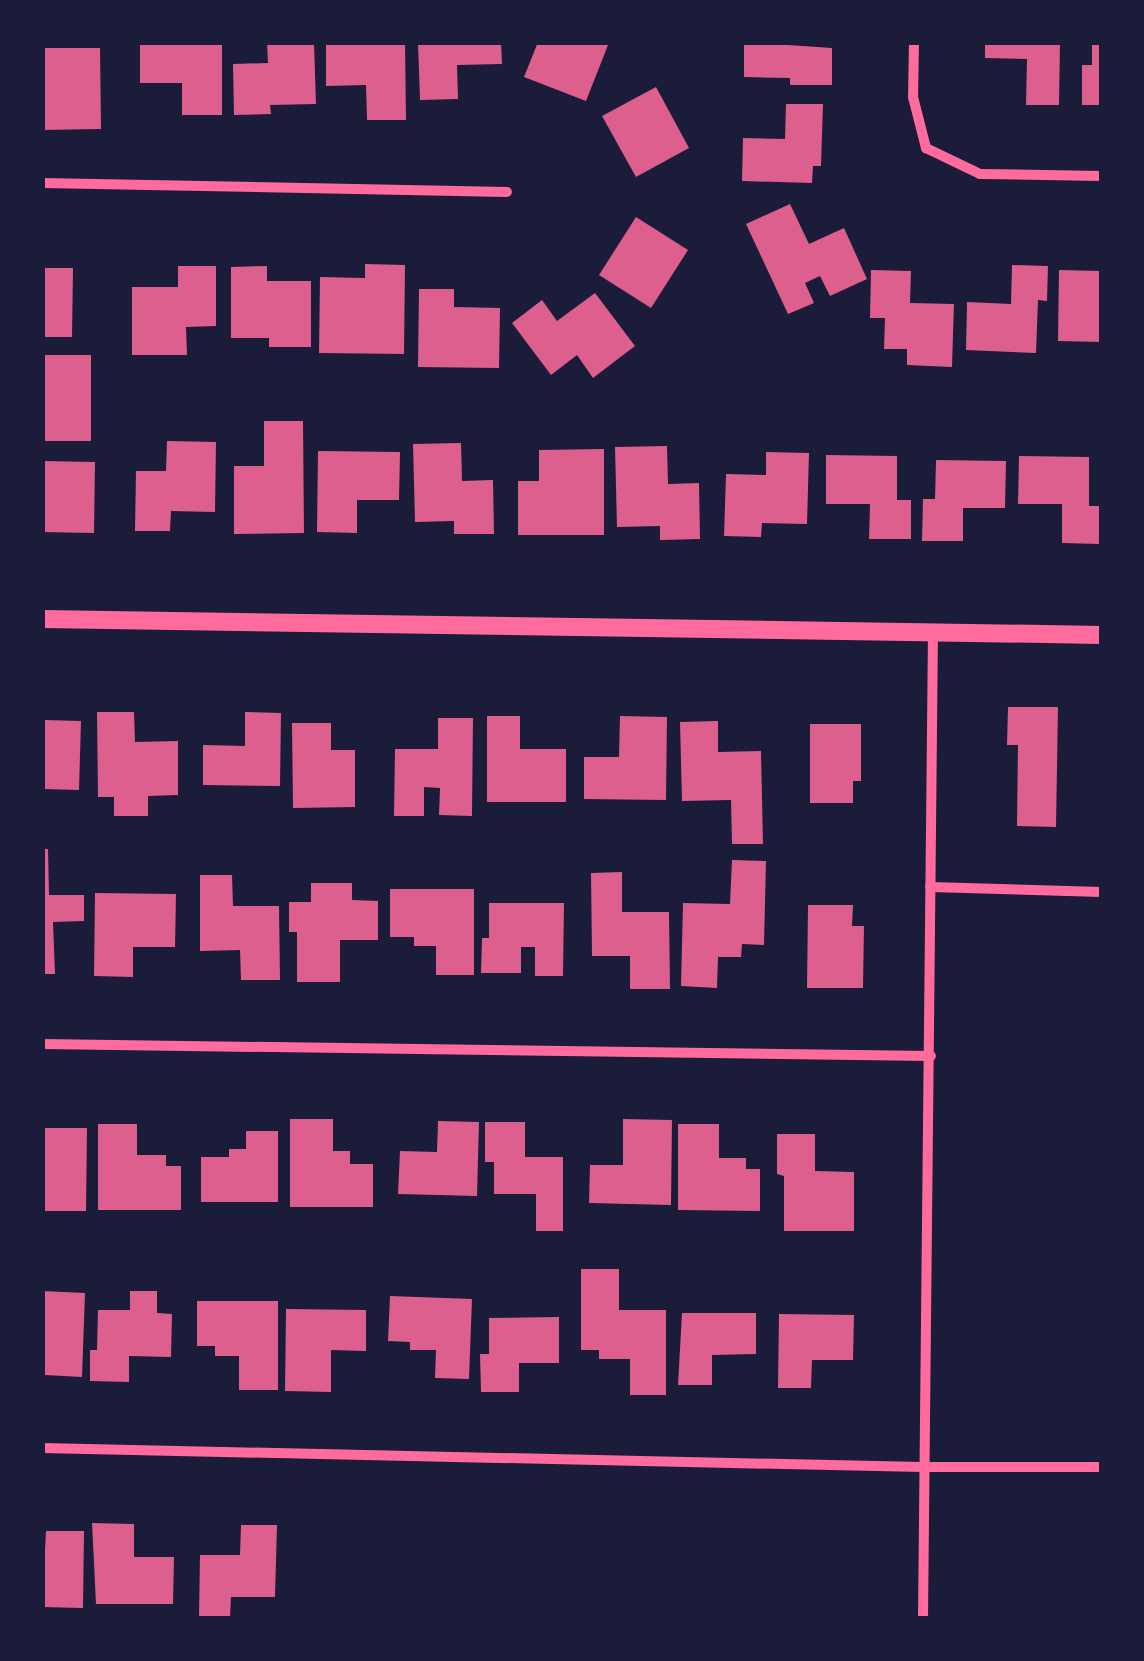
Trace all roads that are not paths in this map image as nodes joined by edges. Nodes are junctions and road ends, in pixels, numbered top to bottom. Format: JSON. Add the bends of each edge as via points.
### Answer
{"nodes":[{"id":1,"x":914,"y":42,"type":"edge"},
{"id":2,"x":1102,"y":176,"type":"edge"},
{"id":3,"x":42,"y":183,"type":"edge"},
{"id":4,"x":507,"y":192,"type":"dead end"},
{"id":5,"x":42,"y":619,"type":"edge"},
{"id":6,"x":933,"y":633,"type":"junction"},
{"id":7,"x":1102,"y":635,"type":"edge"},
{"id":8,"x":930,"y":887,"type":"junction"},
{"id":9,"x":1102,"y":892,"type":"edge"},
{"id":10,"x":42,"y":1044,"type":"edge"},
{"id":11,"x":931,"y":1056,"type":"junction"},
{"id":12,"x":42,"y":1448,"type":"edge"},
{"id":13,"x":1102,"y":1467,"type":"edge"},
{"id":14,"x":923,"y":1468,"type":"junction"},
{"id":15,"x":923,"y":1618,"type":"edge"}],
"edges":[{"from":1,"to":2,"type":"street","via":[[913,97],[926,148],[980,174]]},
{"from":3,"to":4,"type":"street"},
{"from":5,"to":6,"type":"street"},
{"from":6,"to":7,"type":"street"},
{"from":6,"to":8,"type":"street"},
{"from":8,"to":9,"type":"street"},
{"from":8,"to":11,"type":"street"},
{"from":10,"to":11,"type":"street"},
{"from":11,"to":14,"type":"street"},
{"from":12,"to":14,"type":"street"},
{"from":13,"to":14,"type":"street"},
{"from":14,"to":15,"type":"street"}]}
